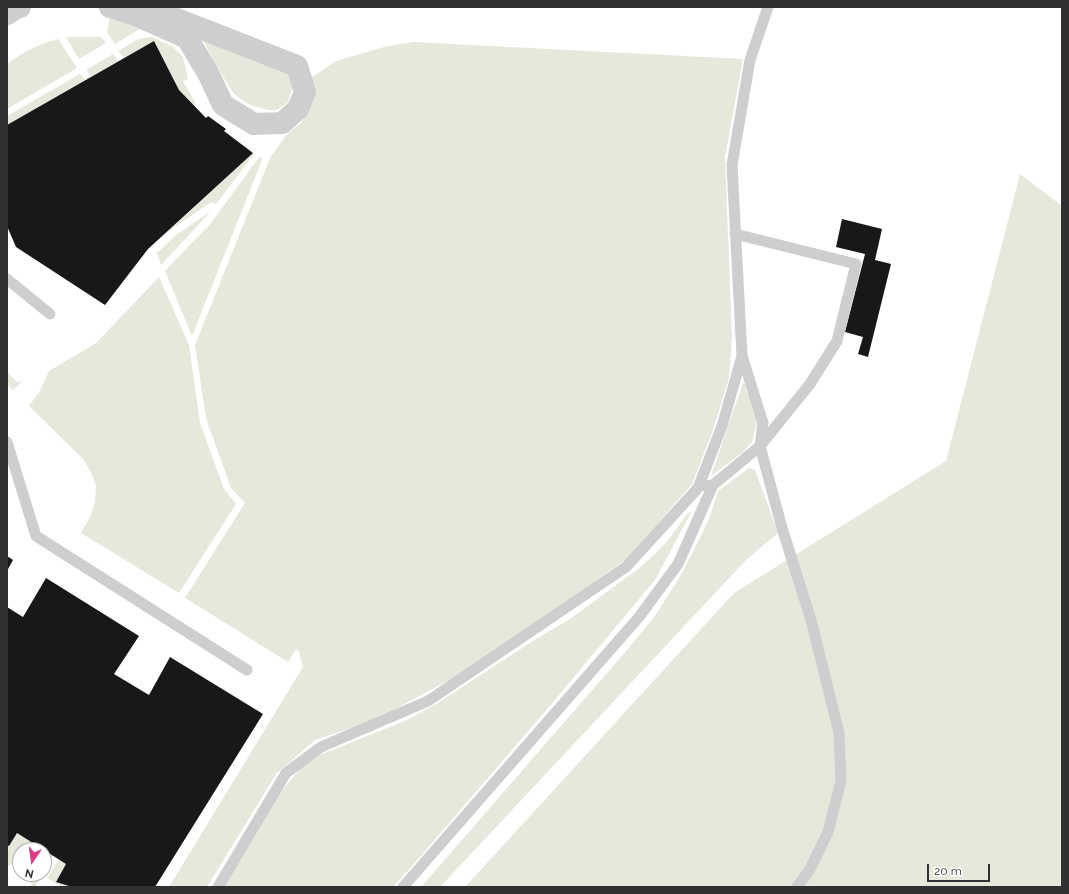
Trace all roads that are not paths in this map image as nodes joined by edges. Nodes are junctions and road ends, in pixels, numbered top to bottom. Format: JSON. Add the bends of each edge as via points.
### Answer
{"nodes":[{"id":1,"x":20,"y":7,"type":"edge"},
{"id":2,"x":110,"y":7,"type":"edge"},
{"id":3,"x":146,"y":7,"type":"edge"},
{"id":4,"x":768,"y":7,"type":"edge"},
{"id":5,"x":7,"y":14,"type":"edge"},
{"id":6,"x":735,"y":234,"type":"junction"},
{"id":7,"x":7,"y":279,"type":"edge"},
{"id":8,"x":50,"y":314,"type":"dead end"},
{"id":9,"x":742,"y":356,"type":"junction"},
{"id":10,"x":7,"y":442,"type":"edge"},
{"id":11,"x":760,"y":446,"type":"junction"},
{"id":12,"x":713,"y":485,"type":"junction"},
{"id":13,"x":698,"y":488,"type":"junction"},
{"id":14,"x":247,"y":670,"type":"dead end"},
{"id":15,"x":218,"y":887,"type":"edge"},
{"id":16,"x":403,"y":887,"type":"edge"},
{"id":17,"x":797,"y":887,"type":"edge"}],
"edges":[{"from":1,"to":5,"type":"street"},
{"from":2,"to":3,"type":"street","via":[[133,14],[187,38],[208,73],[223,106],[254,124],[282,123],[298,110],[305,92],[297,66]]},
{"from":4,"to":6,"type":"lane","via":[[750,60],[732,165]]},
{"from":6,"to":9,"type":"lane"},
{"from":6,"to":11,"type":"lane","via":[[856,264],[837,341],[810,384]]},
{"from":7,"to":8,"type":"lane"},
{"from":9,"to":11,"type":"lane","via":[[763,423]]},
{"from":9,"to":13,"type":"lane","via":[[722,426]]},
{"from":10,"to":14,"type":"lane","via":[[36,536]]},
{"from":11,"to":12,"type":"lane"},
{"from":11,"to":17,"type":"lane","via":[[782,528],[812,620],[839,733],[841,781],[828,832],[810,869]]},
{"from":12,"to":13,"type":"lane"},
{"from":12,"to":16,"type":"lane","via":[[678,564],[640,617]]},
{"from":13,"to":15,"type":"lane","via":[[626,567],[428,701],[321,747],[286,773]]}]}
